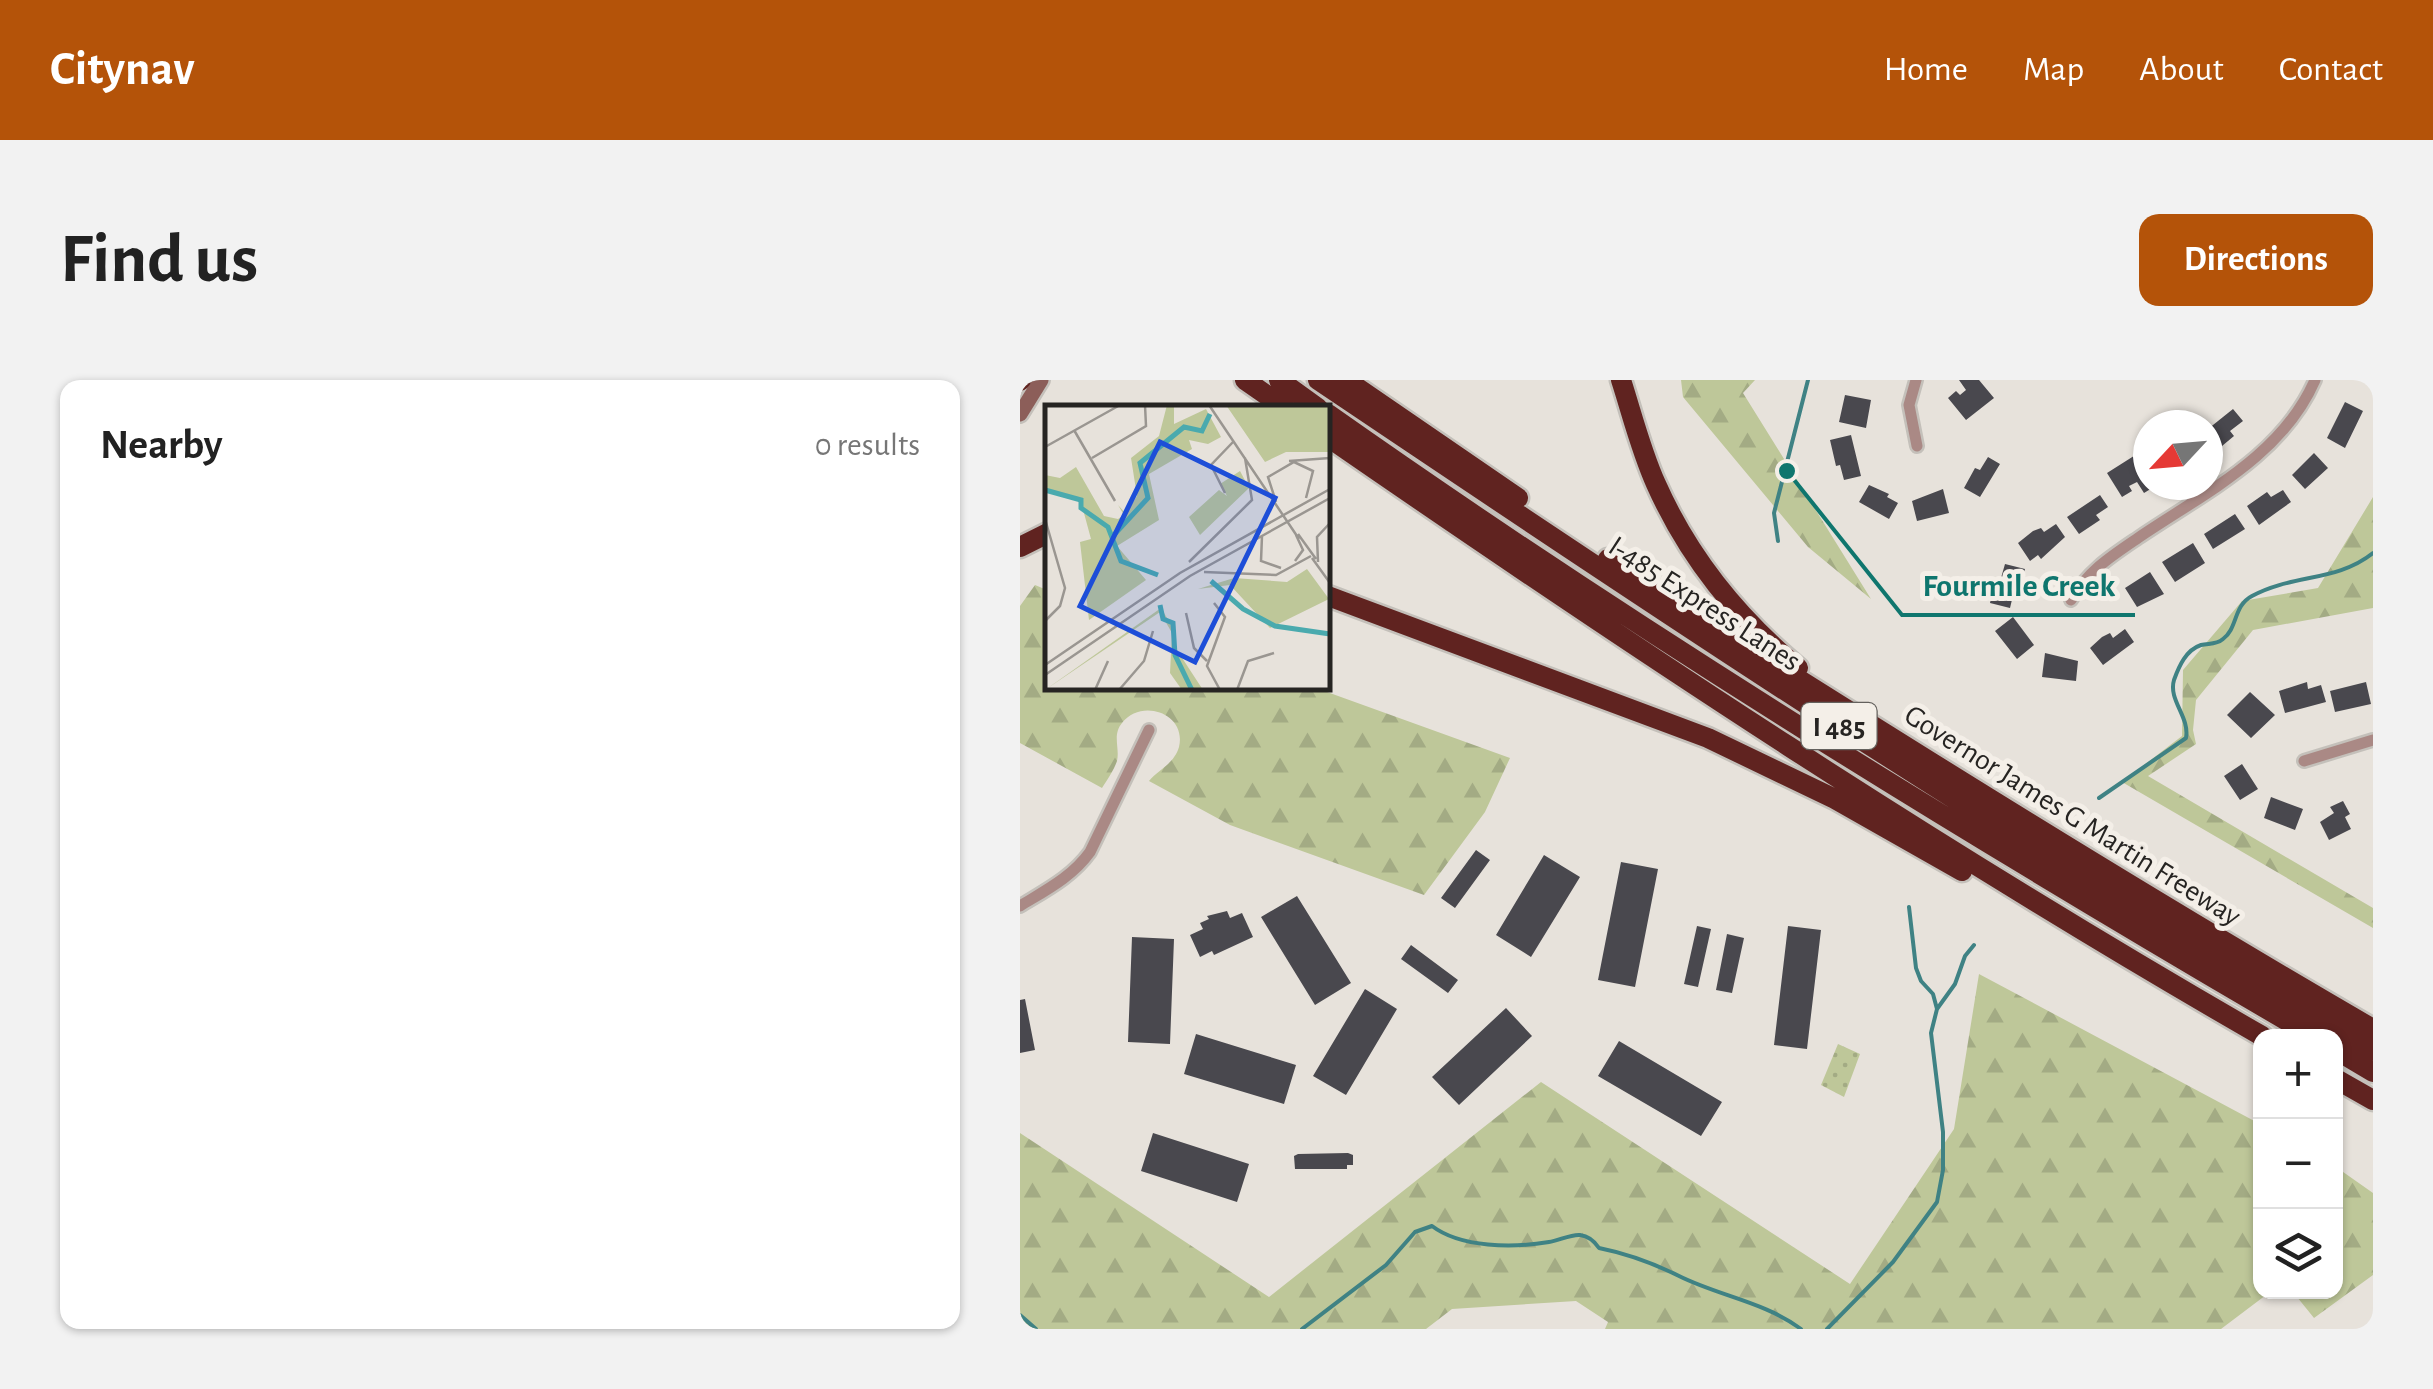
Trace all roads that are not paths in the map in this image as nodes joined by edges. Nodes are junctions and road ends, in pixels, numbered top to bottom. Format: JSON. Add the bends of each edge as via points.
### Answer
{"nodes":[{"id":1,"x":1022,"y":380,"type":"edge"},
{"id":2,"x":1040,"y":380,"type":"edge"},
{"id":3,"x":1246,"y":380,"type":"edge"},
{"id":4,"x":1279,"y":380,"type":"edge"},
{"id":5,"x":1318,"y":380,"type":"edge"},
{"id":6,"x":1346,"y":380,"type":"edge"},
{"id":7,"x":1620,"y":380,"type":"edge"},
{"id":8,"x":1916,"y":380,"type":"edge"},
{"id":9,"x":2314,"y":380,"type":"edge"},
{"id":10,"x":1020,"y":389,"type":"edge"},
{"id":11,"x":1281,"y":405,"type":"edge"},
{"id":12,"x":1314,"y":405,"type":"edge"},
{"id":13,"x":1020,"y":414,"type":"edge"},
{"id":14,"x":1330,"y":415,"type":"edge"},
{"id":15,"x":1330,"y":438,"type":"edge"},
{"id":16,"x":1917,"y":446,"type":"dead end"},
{"id":17,"x":1045,"y":534,"type":"edge"},
{"id":18,"x":1020,"y":547,"type":"edge"},
{"id":19,"x":1330,"y":597,"type":"edge"},
{"id":20,"x":2071,"y":600,"type":"dead end"},
{"id":21,"x":1870,"y":725,"type":"junction"},
{"id":22,"x":1149,"y":730,"type":"dead end"},
{"id":23,"x":2373,"y":740,"type":"edge"},
{"id":24,"x":2304,"y":761,"type":"dead end"},
{"id":25,"x":2022,"y":893,"type":"junction"},
{"id":26,"x":1020,"y":906,"type":"edge"},
{"id":27,"x":2301,"y":1029,"type":"edge"},
{"id":28,"x":2373,"y":1029,"type":"edge"},
{"id":29,"x":2253,"y":1031,"type":"edge"},
{"id":30,"x":2373,"y":1050,"type":"edge"},
{"id":31,"x":2343,"y":1054,"type":"edge"},
{"id":32,"x":2373,"y":1072,"type":"edge"},
{"id":33,"x":2343,"y":1082,"type":"edge"},
{"id":34,"x":2373,"y":1100,"type":"edge"}],
"edges":[{"from":1,"to":10,"type":"main road"},
{"from":2,"to":13,"type":"main road"},
{"from":3,"to":11,"type":"highway"},
{"from":4,"to":12,"type":"highway"},
{"from":5,"to":30,"type":"highway","name":"I-485 Express Lanes","number":"I 485","via":[[1733,659],[2224,966]]},
{"from":6,"to":21,"type":"highway","name":"Governor James G Martin Freeway","number":"I 485","via":[[1595,551]]},
{"from":7,"to":21,"type":"highway","via":[[1655,483],[1721,590],[1755,630]]},
{"from":8,"to":16,"type":"street","via":[[1910,405]]},
{"from":9,"to":20,"type":"street","via":[[2296,417],[2254,460],[2091,570]]},
{"from":14,"to":27,"type":"highway","name":"I-485 Express Lanes","number":"I 485","via":[[1858,765]]},
{"from":15,"to":25,"type":"highway","number":"I 485","via":[[1628,643]]},
{"from":17,"to":18,"type":"highway"},
{"from":19,"to":25,"type":"highway","via":[[1708,738],[1835,799],[1982,882]]},
{"from":21,"to":28,"type":"highway","name":"Governor James G Martin Freeway","number":"I 485"},
{"from":22,"to":26,"type":"street","via":[[1080,866]]},
{"from":23,"to":24,"type":"street"},
{"from":25,"to":29,"type":"highway","number":"I 485"},
{"from":31,"to":32,"type":"highway"},
{"from":33,"to":34,"type":"highway"}]}
